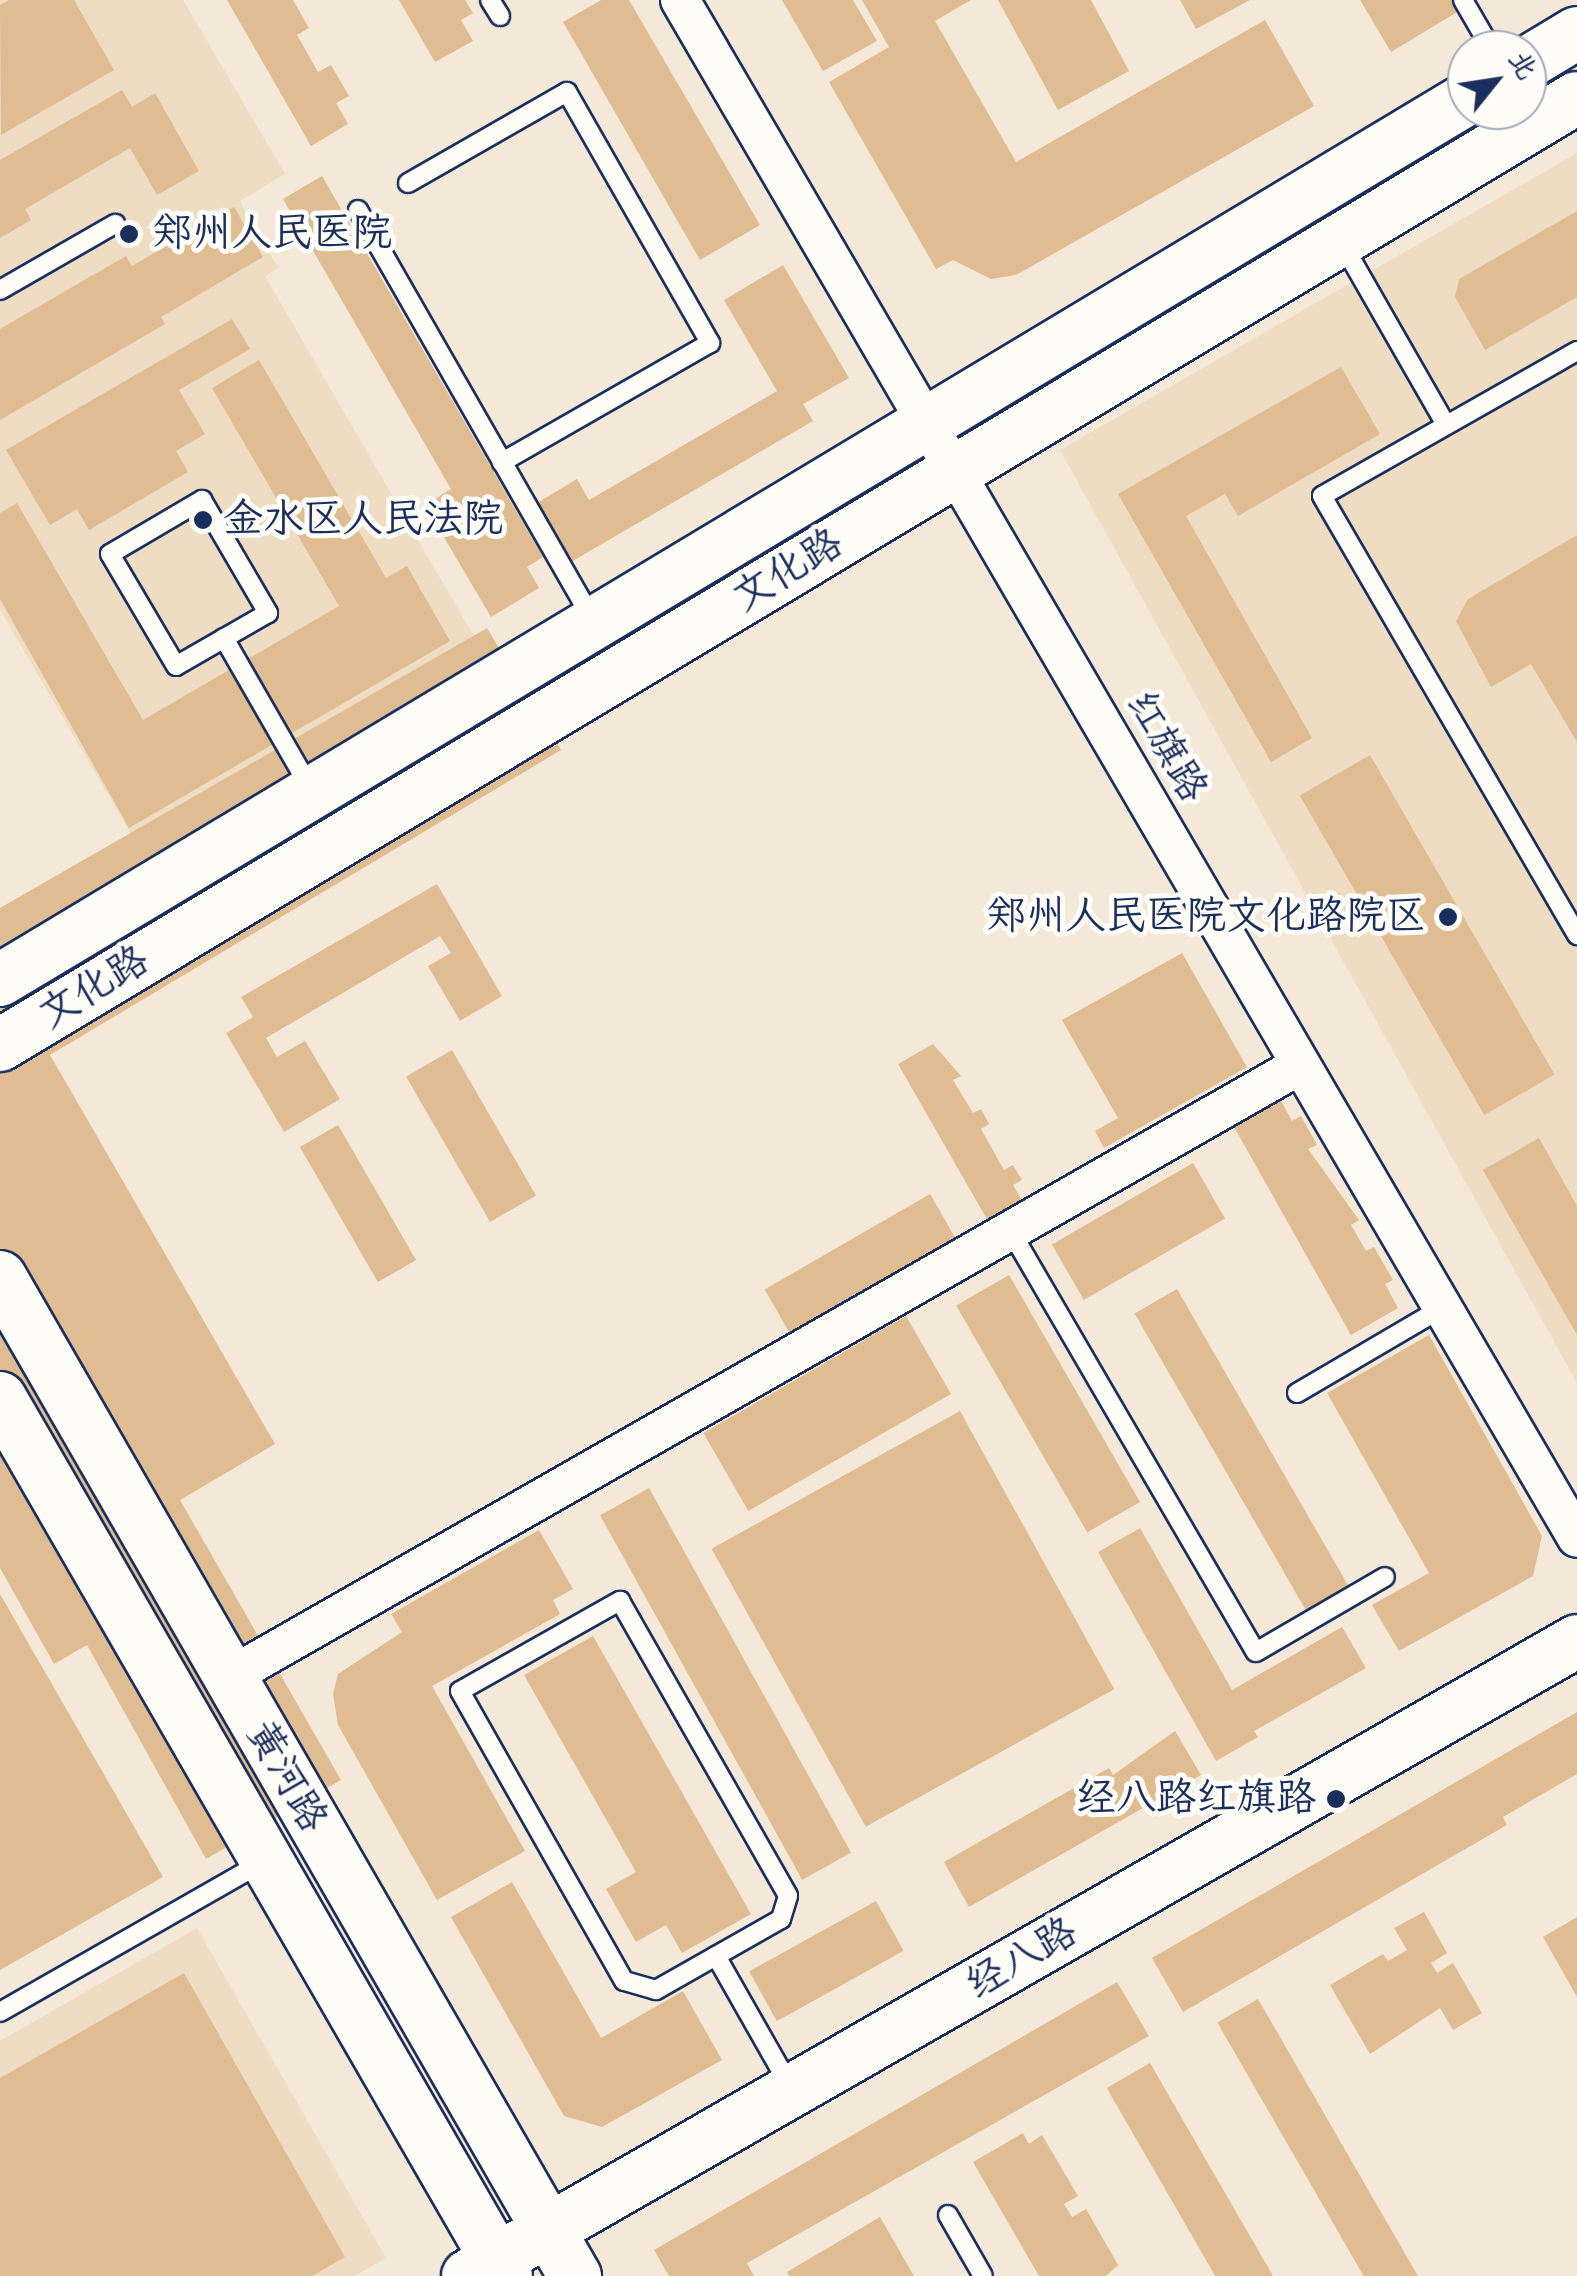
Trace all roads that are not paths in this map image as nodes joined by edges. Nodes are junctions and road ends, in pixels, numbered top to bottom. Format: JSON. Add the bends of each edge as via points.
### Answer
{"nodes":[{"id":1,"x":680,"y":0,"type":"edge"},
{"id":2,"x":1463,"y":0,"type":"edge"},
{"id":3,"x":1480,"y":30,"type":"edge"},
{"id":4,"x":1577,"y":34,"type":"edge"},
{"id":5,"x":1547,"y":52,"type":"edge"},
{"id":6,"x":1577,"y":98,"type":"edge"},
{"id":7,"x":1447,"y":112,"type":"edge"},
{"id":8,"x":408,"y":183,"type":"dead end"},
{"id":9,"x":358,"y":210,"type":"dead end"},
{"id":10,"x":115,"y":224,"type":"dead end"},
{"id":11,"x":1340,"y":240,"type":"junction"},
{"id":12,"x":0,"y":290,"type":"edge"},
{"id":13,"x":1577,"y":351,"type":"edge"},
{"id":14,"x":925,"y":424,"type":"junction"},
{"id":15,"x":1446,"y":426,"type":"junction"},
{"id":16,"x":502,"y":462,"type":"junction"},
{"id":17,"x":953,"y":472,"type":"junction"},
{"id":18,"x":594,"y":623,"type":"junction"},
{"id":19,"x":224,"y":638,"type":"junction"},
{"id":20,"x":313,"y":792,"type":"junction"},
{"id":21,"x":1577,"y":934,"type":"edge"},
{"id":22,"x":0,"y":980,"type":"edge"},
{"id":23,"x":0,"y":1045,"type":"edge"},
{"id":24,"x":1300,"y":1064,"type":"junction"},
{"id":25,"x":1010,"y":1230,"type":"junction"},
{"id":26,"x":0,"y":1277,"type":"edge"},
{"id":27,"x":1442,"y":1308,"type":"junction"},
{"id":28,"x":1297,"y":1392,"type":"dead end"},
{"id":29,"x":0,"y":1398,"type":"edge"},
{"id":30,"x":1577,"y":1538,"type":"edge"},
{"id":31,"x":1385,"y":1577,"type":"dead end"},
{"id":32,"x":1577,"y":1641,"type":"edge"},
{"id":33,"x":229,"y":1678,"type":"junction"},
{"id":34,"x":265,"y":1861,"type":"junction"},
{"id":35,"x":716,"y":1956,"type":"junction"},
{"id":36,"x":0,"y":2012,"type":"edge"},
{"id":37,"x":792,"y":2090,"type":"junction"},
{"id":38,"x":948,"y":2215,"type":"dead end"},
{"id":39,"x":548,"y":2230,"type":"junction"},
{"id":40,"x":490,"y":2271,"type":"edge"},
{"id":41,"x":575,"y":2276,"type":"edge"},
{"id":42,"x":983,"y":2276,"type":"edge"}],
"edges":[{"from":1,"to":14,"type":"street","name":"红旗路"},
{"from":2,"to":3,"type":"lane"},
{"from":4,"to":5,"type":"main road"},
{"from":6,"to":11,"type":"main road","name":"文化路"},
{"from":7,"to":14,"type":"main road","name":"文化路"},
{"from":8,"to":16,"type":"lane","via":[[566,92],[710,343]]},
{"from":9,"to":16,"type":"lane"},
{"from":10,"to":12,"type":"lane"},
{"from":11,"to":15,"type":"lane"},
{"from":11,"to":17,"type":"main road","name":"文化路"},
{"from":13,"to":15,"type":"lane"},
{"from":14,"to":17,"type":"street","name":"红旗路"},
{"from":14,"to":18,"type":"main road","name":"文化路"},
{"from":15,"to":21,"type":"lane","via":[[1322,496]]},
{"from":16,"to":18,"type":"lane"},
{"from":17,"to":23,"type":"main road","name":"文化路"},
{"from":17,"to":24,"type":"street","name":"红旗路"},
{"from":18,"to":20,"type":"main road","name":"文化路"},
{"from":19,"to":19,"type":"lane","via":[[268,613],[202,500],[110,554],[176,666]]},
{"from":19,"to":20,"type":"lane"},
{"from":20,"to":22,"type":"main road","name":"文化路"},
{"from":24,"to":25,"type":"street"},
{"from":24,"to":27,"type":"street","name":"红旗路"},
{"from":25,"to":31,"type":"lane","via":[[1256,1652]]},
{"from":25,"to":33,"type":"street"},
{"from":26,"to":33,"type":"main road","name":"黄河路"},
{"from":27,"to":28,"type":"lane"},
{"from":27,"to":30,"type":"street","name":"红旗路"},
{"from":29,"to":34,"type":"main road","name":"黄河路"},
{"from":32,"to":37,"type":"main road","name":"经八路"},
{"from":33,"to":39,"type":"main road","name":"黄河路"},
{"from":34,"to":36,"type":"lane"},
{"from":34,"to":40,"type":"main road","name":"黄河路"},
{"from":35,"to":35,"type":"lane","via":[[656,1990],[624,1981],[460,1691],[620,1601],[788,1896],[782,1919]]},
{"from":35,"to":37,"type":"lane"},
{"from":37,"to":39,"type":"main road","name":"经八路"},
{"from":38,"to":42,"type":"lane"},
{"from":39,"to":40,"type":"main road","name":"经八路"},
{"from":39,"to":41,"type":"main road","name":"黄河路"}]}
